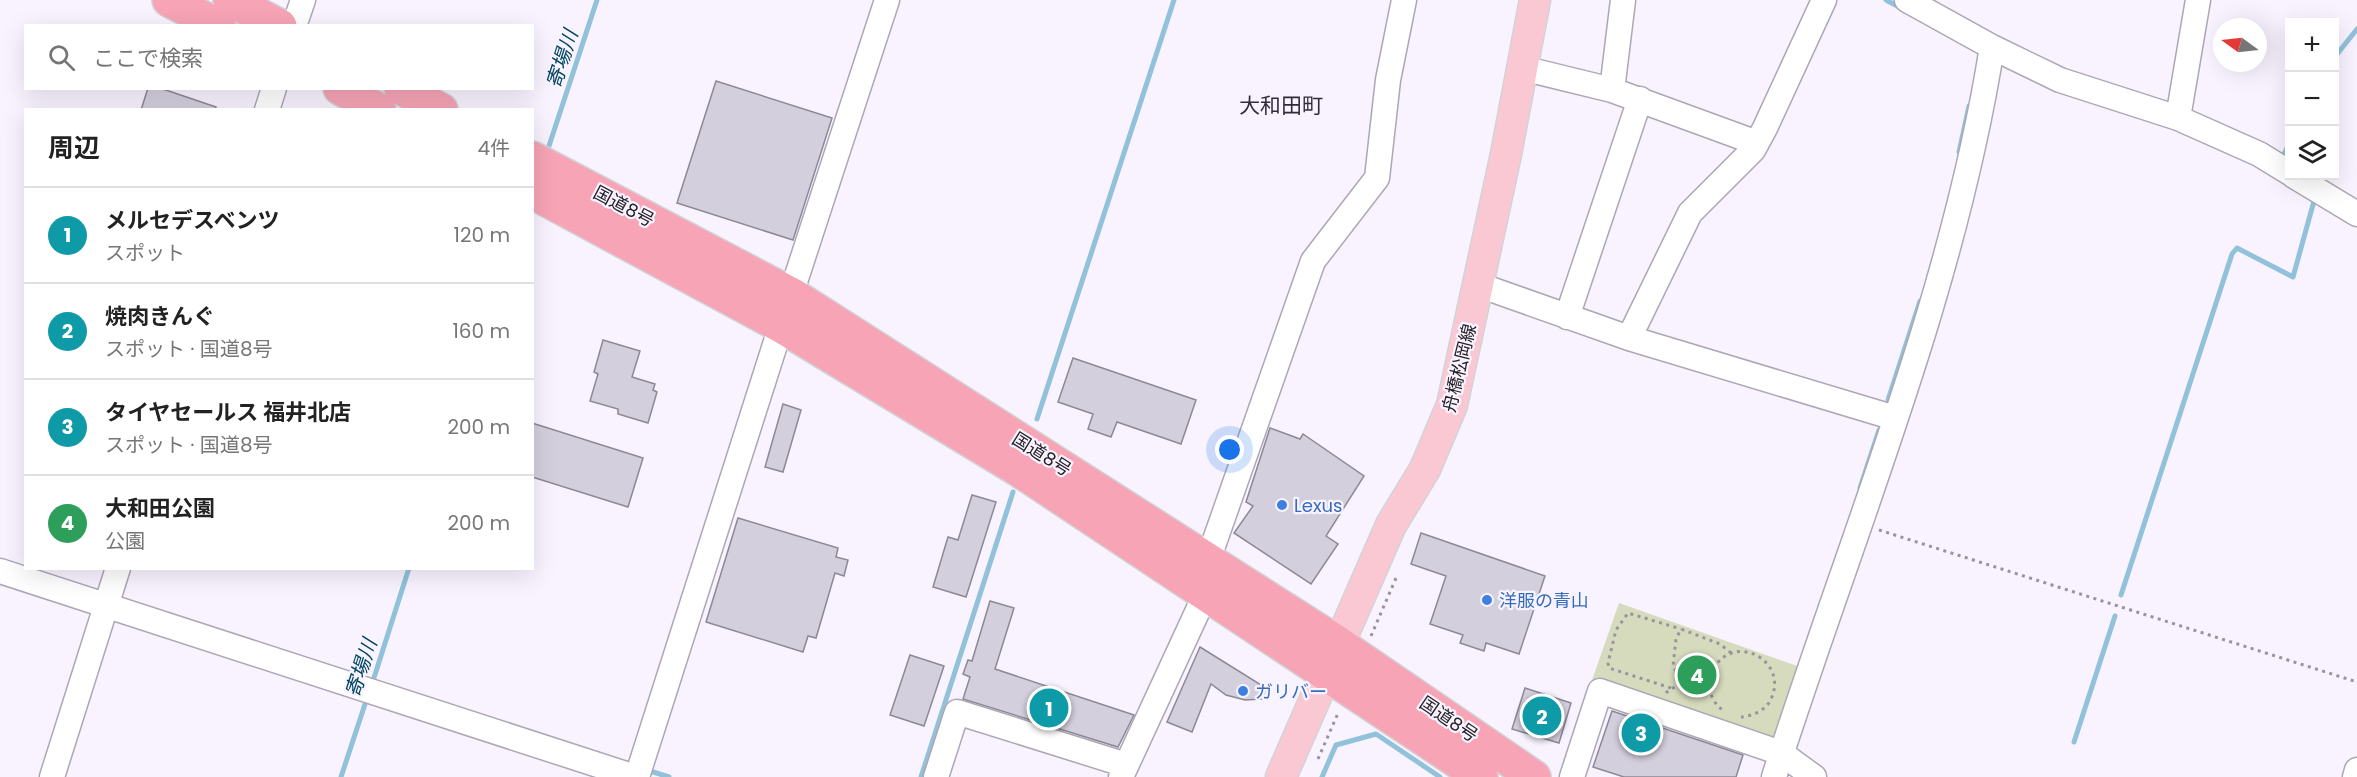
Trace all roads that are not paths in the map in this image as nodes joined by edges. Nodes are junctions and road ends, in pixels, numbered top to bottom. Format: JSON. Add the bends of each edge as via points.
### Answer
{"nodes":[{"id":1,"x":169,"y":0,"type":"edge"},
{"id":2,"x":230,"y":0,"type":"edge"},
{"id":3,"x":303,"y":0,"type":"edge"},
{"id":4,"x":887,"y":0,"type":"edge"},
{"id":5,"x":1404,"y":0,"type":"edge"},
{"id":6,"x":1534,"y":0,"type":"edge"},
{"id":7,"x":1623,"y":0,"type":"edge"},
{"id":8,"x":1824,"y":0,"type":"edge"},
{"id":9,"x":1907,"y":0,"type":"edge"},
{"id":10,"x":2198,"y":0,"type":"edge"},
{"id":11,"x":215,"y":24,"type":"edge"},
{"id":12,"x":276,"y":24,"type":"edge"},
{"id":13,"x":295,"y":24,"type":"edge"},
{"id":14,"x":1992,"y":47,"type":"junction"},
{"id":15,"x":1522,"y":68,"type":"junction"},
{"id":16,"x":273,"y":90,"type":"edge"},
{"id":17,"x":344,"y":90,"type":"edge"},
{"id":18,"x":405,"y":90,"type":"edge"},
{"id":19,"x":1612,"y":90,"type":"junction"},
{"id":20,"x":1640,"y":99,"type":"junction"},
{"id":21,"x":268,"y":108,"type":"edge"},
{"id":22,"x":375,"y":108,"type":"edge"},
{"id":23,"x":437,"y":108,"type":"edge"},
{"id":24,"x":2178,"y":118,"type":"junction"},
{"id":25,"x":1757,"y":143,"type":"junction"},
{"id":26,"x":534,"y":159,"type":"edge"},
{"id":27,"x":2285,"y":170,"type":"edge"},
{"id":28,"x":2301,"y":180,"type":"edge"},
{"id":29,"x":534,"y":193,"type":"edge"},
{"id":30,"x":2357,"y":214,"type":"edge"},
{"id":31,"x":1479,"y":285,"type":"junction"},
{"id":32,"x":791,"y":294,"type":"junction"},
{"id":33,"x":1568,"y":316,"type":"junction"},
{"id":34,"x":781,"y":326,"type":"junction"},
{"id":35,"x":1629,"y":338,"type":"junction"},
{"id":36,"x":1895,"y":418,"type":"junction"},
{"id":37,"x":1208,"y":560,"type":"junction"},
{"id":38,"x":117,"y":570,"type":"edge"},
{"id":39,"x":0,"y":571,"type":"edge"},
{"id":40,"x":1206,"y":593,"type":"junction"},
{"id":41,"x":106,"y":605,"type":"junction"},
{"id":42,"x":1338,"y":643,"type":"junction"},
{"id":43,"x":1327,"y":673,"type":"junction"},
{"id":44,"x":1781,"y":753,"type":"junction"},
{"id":45,"x":2357,"y":770,"type":"edge"},
{"id":46,"x":1124,"y":771,"type":"edge"},
{"id":47,"x":52,"y":777,"type":"edge"},
{"id":48,"x":636,"y":777,"type":"edge"},
{"id":49,"x":936,"y":777,"type":"edge"},
{"id":50,"x":1281,"y":777,"type":"edge"},
{"id":51,"x":1481,"y":777,"type":"edge"},
{"id":52,"x":1534,"y":777,"type":"edge"},
{"id":53,"x":1572,"y":777,"type":"edge"},
{"id":54,"x":1774,"y":777,"type":"edge"},
{"id":55,"x":1814,"y":777,"type":"edge"},
{"id":56,"x":2355,"y":777,"type":"edge"}],
"edges":[{"from":1,"to":11,"type":"highway"},
{"from":2,"to":12,"type":"highway"},
{"from":3,"to":13,"type":"street"},
{"from":4,"to":32,"type":"street"},
{"from":5,"to":37,"type":"street","via":[[1388,80],[1377,177],[1313,261]]},
{"from":6,"to":15,"type":"main road","name":"舟橋松岡線"},
{"from":7,"to":19,"type":"street"},
{"from":8,"to":25,"type":"street"},
{"from":9,"to":14,"type":"street"},
{"from":10,"to":24,"type":"street"},
{"from":14,"to":24,"type":"street","via":[[2060,80]]},
{"from":14,"to":36,"type":"street","via":[[1958,210]]},
{"from":15,"to":19,"type":"street"},
{"from":15,"to":31,"type":"main road","name":"舟橋松岡線"},
{"from":16,"to":21,"type":"street"},
{"from":17,"to":22,"type":"highway"},
{"from":18,"to":23,"type":"highway"},
{"from":19,"to":20,"type":"street"},
{"from":20,"to":25,"type":"street"},
{"from":20,"to":33,"type":"street"},
{"from":24,"to":27,"type":"street","via":[[2259,154]]},
{"from":25,"to":35,"type":"street","via":[[1690,213]]},
{"from":26,"to":32,"type":"highway","name":"国道8号"},
{"from":28,"to":30,"type":"street"},
{"from":29,"to":34,"type":"highway","name":"国道8号"},
{"from":31,"to":33,"type":"street"},
{"from":31,"to":42,"type":"main road","name":"舟橋松岡線","via":[[1452,405],[1425,469],[1391,525]]},
{"from":32,"to":37,"type":"highway","name":"国道8号"},
{"from":33,"to":35,"type":"street"},
{"from":34,"to":40,"type":"highway","name":"国道8号","via":[[1019,470]]},
{"from":34,"to":48,"type":"street"},
{"from":35,"to":36,"type":"street"},
{"from":36,"to":44,"type":"street"},
{"from":37,"to":42,"type":"highway","name":"国道8号"},
{"from":38,"to":41,"type":"street"},
{"from":39,"to":41,"type":"street"},
{"from":40,"to":43,"type":"highway","name":"国道8号"},
{"from":40,"to":46,"type":"street"},
{"from":41,"to":47,"type":"street"},
{"from":41,"to":48,"type":"street"},
{"from":42,"to":43,"type":"main road","name":"舟橋松岡線"},
{"from":42,"to":52,"type":"highway","name":"国道8号"},
{"from":43,"to":50,"type":"main road","name":"舟橋松岡線"},
{"from":43,"to":51,"type":"highway","name":"国道8号"},
{"from":44,"to":53,"type":"street","via":[[1600,691]]},
{"from":44,"to":54,"type":"street"},
{"from":44,"to":55,"type":"street"},
{"from":45,"to":56,"type":"street"},
{"from":46,"to":49,"type":"street","via":[[957,712]]}]}
